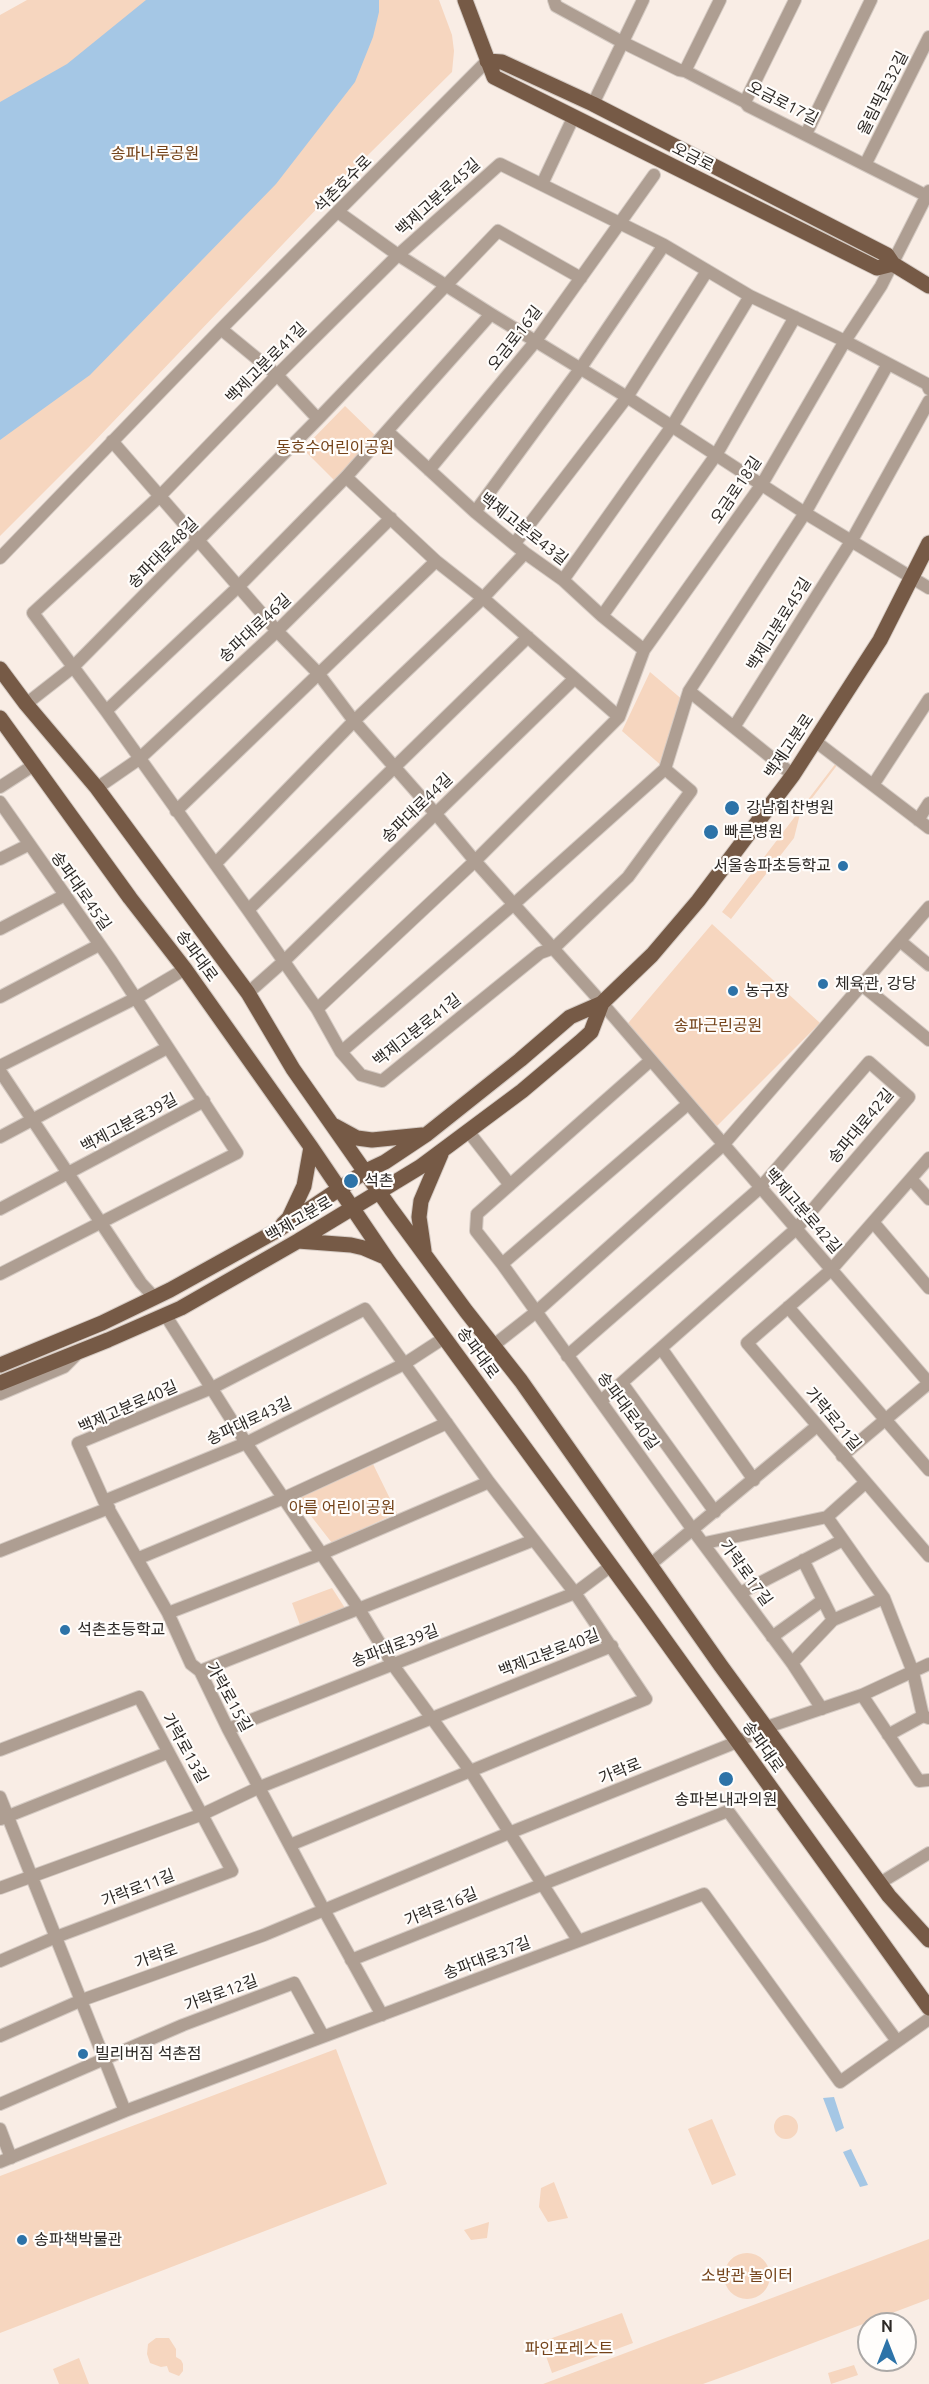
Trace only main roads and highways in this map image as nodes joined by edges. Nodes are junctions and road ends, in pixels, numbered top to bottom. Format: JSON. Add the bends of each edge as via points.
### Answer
{"nodes":[{"id":1,"x":465,"y":0,"type":"edge"},
{"id":2,"x":488,"y":61,"type":"junction"},
{"id":3,"x":893,"y":264,"type":"junction"},
{"id":4,"x":929,"y":286,"type":"edge"},
{"id":5,"x":929,"y":543,"type":"edge"},
{"id":6,"x":0,"y":669,"type":"edge"},
{"id":7,"x":0,"y":718,"type":"edge"},
{"id":8,"x":602,"y":1003,"type":"junction"},
{"id":9,"x":332,"y":1125,"type":"junction"},
{"id":10,"x":427,"y":1134,"type":"junction"},
{"id":11,"x":311,"y":1147,"type":"junction"},
{"id":12,"x":442,"y":1152,"type":"junction"},
{"id":13,"x":366,"y":1171,"type":"junction"},
{"id":14,"x":340,"y":1189,"type":"junction"},
{"id":15,"x":380,"y":1191,"type":"junction"},
{"id":16,"x":353,"y":1208,"type":"junction"},
{"id":17,"x":278,"y":1230,"type":"junction"},
{"id":18,"x":298,"y":1241,"type":"junction"},
{"id":19,"x":425,"y":1254,"type":"junction"},
{"id":20,"x":386,"y":1257,"type":"junction"},
{"id":21,"x":0,"y":1365,"type":"edge"},
{"id":22,"x":0,"y":1383,"type":"edge"},
{"id":23,"x":927,"y":1934,"type":"edge"},
{"id":24,"x":929,"y":2008,"type":"edge"}],
"edges":[{"from":1,"to":2,"type":"main road","name":"오금로"},
{"from":2,"to":3,"type":"main road","name":"오금로","via":[[502,62],[593,104],[887,255]]},
{"from":2,"to":3,"type":"main road","name":"오금로","via":[[494,77],[877,268]]},
{"from":3,"to":4,"type":"main road","name":"오금로"},
{"from":5,"to":8,"type":"main road","name":"백제고분로","via":[[880,640],[794,775],[652,956]]},
{"from":6,"to":9,"type":"main road","name":"송파대로","via":[[97,788],[248,993]]},
{"from":7,"to":11,"type":"main road","name":"송파대로"},
{"from":8,"to":10,"type":"main road","name":"백제고분로","via":[[570,1017]]},
{"from":8,"to":12,"type":"main road","name":"백제고분로","via":[[591,1032],[522,1092]]},
{"from":9,"to":10,"type":"main road","via":[[357,1138],[372,1140]]},
{"from":9,"to":13,"type":"main road","name":"송파대로"},
{"from":10,"to":13,"type":"main road","name":"백제고분로"},
{"from":11,"to":14,"type":"main road","name":"송파대로"},
{"from":11,"to":17,"type":"main road","via":[[304,1186],[289,1218]]},
{"from":12,"to":15,"type":"main road","name":"백제고분로"},
{"from":12,"to":19,"type":"main road","via":[[421,1201],[419,1217]]},
{"from":13,"to":14,"type":"main road","name":"백제고분로"},
{"from":13,"to":15,"type":"main road","name":"송파대로"},
{"from":14,"to":16,"type":"main road","name":"송파대로"},
{"from":14,"to":17,"type":"main road","name":"백제고분로"},
{"from":15,"to":16,"type":"main road","name":"백제고분로"},
{"from":15,"to":19,"type":"main road","name":"송파대로"},
{"from":16,"to":18,"type":"main road","name":"백제고분로"},
{"from":16,"to":20,"type":"main road","name":"송파대로"},
{"from":17,"to":21,"type":"main road","name":"백제고분로","via":[[154,1297]]},
{"from":18,"to":20,"type":"main road","via":[[351,1245]]},
{"from":18,"to":22,"type":"main road","name":"백제고분로","via":[[166,1316]]},
{"from":19,"to":23,"type":"main road","name":"송파대로","via":[[880,1883]]},
{"from":20,"to":24,"type":"main road","name":"송파대로"}]}
